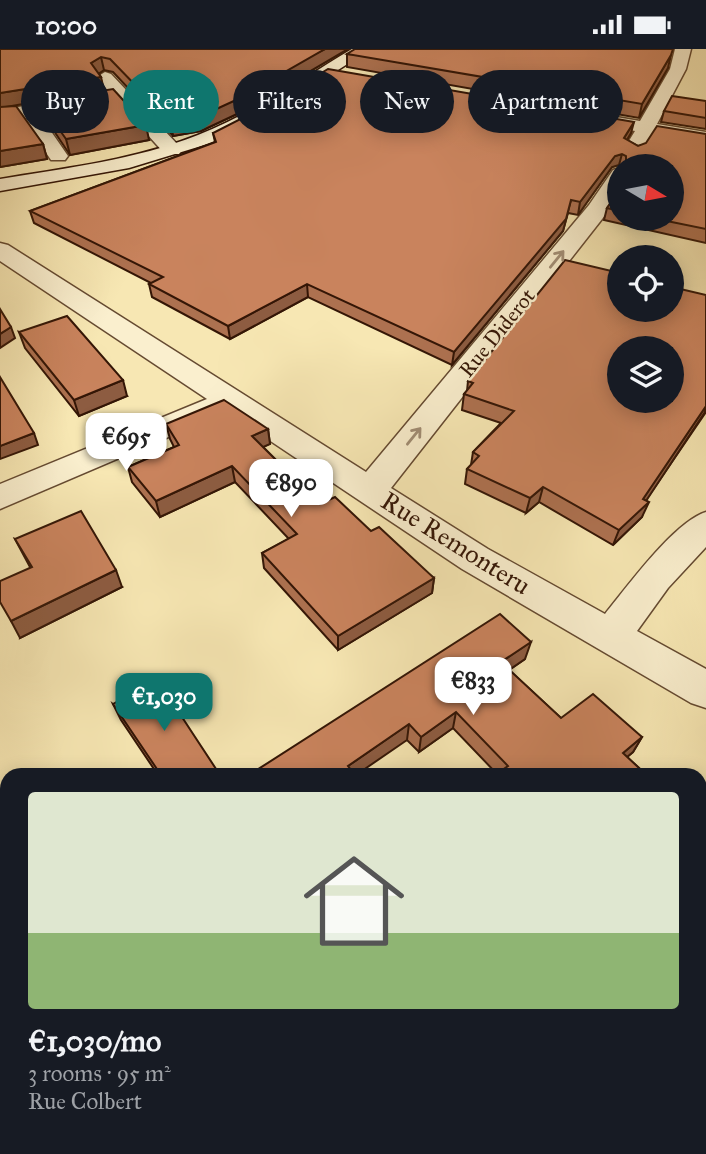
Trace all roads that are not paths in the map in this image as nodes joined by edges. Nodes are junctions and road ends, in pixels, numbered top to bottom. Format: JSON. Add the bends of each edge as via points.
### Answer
{"nodes":[{"id":1,"x":363,"y":49,"type":"edge"},
{"id":2,"x":683,"y":49,"type":"edge"},
{"id":3,"x":329,"y":70,"type":"edge"},
{"id":4,"x":346,"y":75,"type":"edge"},
{"id":5,"x":355,"y":76,"type":"edge"},
{"id":6,"x":109,"y":82,"type":"edge"},
{"id":7,"x":121,"y":95,"type":"junction"},
{"id":8,"x":109,"y":97,"type":"edge"},
{"id":9,"x":21,"y":111,"type":"edge"},
{"id":10,"x":0,"y":115,"type":"edge"},
{"id":11,"x":623,"y":124,"type":"edge"},
{"id":12,"x":233,"y":125,"type":"edge"},
{"id":13,"x":647,"y":128,"type":"junction"},
{"id":14,"x":42,"y":133,"type":"edge"},
{"id":15,"x":706,"y":138,"type":"edge"},
{"id":16,"x":172,"y":150,"type":"junction"},
{"id":17,"x":631,"y":154,"type":"edge"},
{"id":18,"x":58,"y":156,"type":"dead end"},
{"id":19,"x":0,"y":185,"type":"edge"},
{"id":20,"x":607,"y":195,"type":"edge"},
{"id":21,"x":0,"y":250,"type":"edge"},
{"id":22,"x":230,"y":399,"type":"junction"},
{"id":23,"x":371,"y":489,"type":"junction"},
{"id":24,"x":0,"y":497,"type":"edge"},
{"id":25,"x":706,"y":525,"type":"edge"},
{"id":26,"x":611,"y":636,"type":"junction"},
{"id":27,"x":706,"y":690,"type":"edge"}],
"edges":[{"from":1,"to":3,"type":"street"},
{"from":2,"to":13,"type":"street","via":[[678,69]]},
{"from":4,"to":5,"type":"street"},
{"from":6,"to":7,"type":"street"},
{"from":7,"to":8,"type":"street"},
{"from":7,"to":16,"type":"street"},
{"from":9,"to":10,"type":"street"},
{"from":11,"to":13,"type":"street"},
{"from":12,"to":16,"type":"street"},
{"from":13,"to":15,"type":"street"},
{"from":13,"to":17,"type":"street"},
{"from":14,"to":18,"type":"street"},
{"from":16,"to":19,"type":"street"},
{"from":23,"to":20,"type":"street","name":"Rue Diderot","one_way":true},
{"from":21,"to":22,"type":"street","name":"Rue Remonteru"},
{"from":22,"to":23,"type":"street","name":"Rue Remonteru"},
{"from":22,"to":24,"type":"street"},
{"from":23,"to":26,"type":"street","name":"Rue Remonteru","via":[[475,559]]},
{"from":25,"to":26,"type":"street","via":[[655,578]]},
{"from":26,"to":27,"type":"street","name":"Rue Remonteru"}]}
